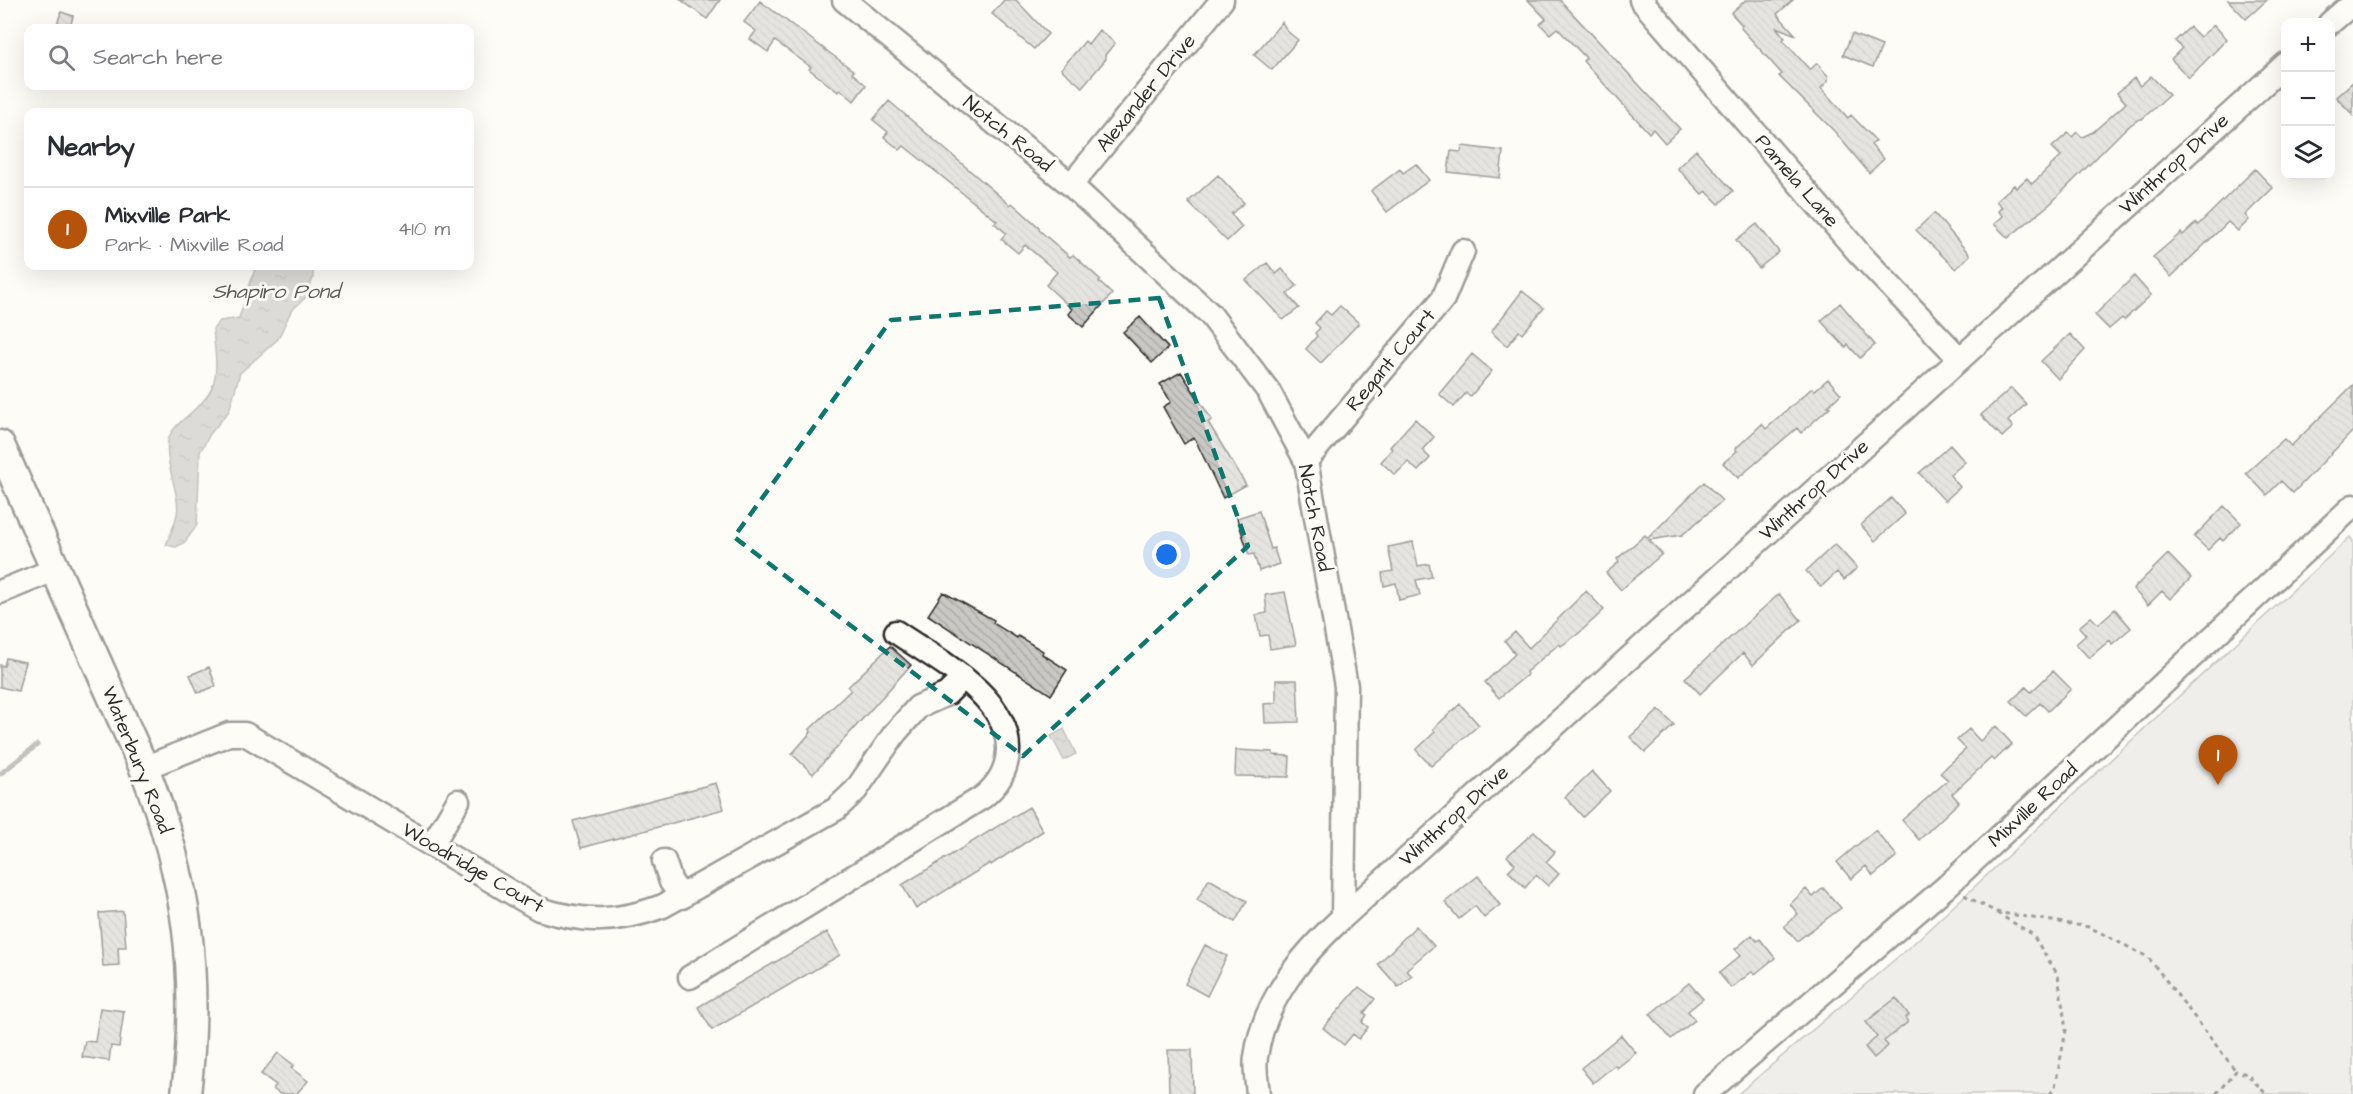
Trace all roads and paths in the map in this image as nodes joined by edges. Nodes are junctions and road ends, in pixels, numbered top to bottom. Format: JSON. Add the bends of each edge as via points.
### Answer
{"nodes":[{"id":1,"x":844,"y":0,"type":"edge"},
{"id":2,"x":1222,"y":0,"type":"edge"},
{"id":3,"x":1641,"y":0,"type":"edge"},
{"id":4,"x":2353,"y":3,"type":"edge"},
{"id":5,"x":2335,"y":19,"type":"edge"},
{"id":6,"x":2281,"y":67,"type":"edge"},
{"id":7,"x":1071,"y":185,"type":"junction"},
{"id":8,"x":1463,"y":251,"type":"dead end"},
{"id":9,"x":1959,"y":357,"type":"junction"},
{"id":10,"x":0,"y":445,"type":"edge"},
{"id":11,"x":1306,"y":462,"type":"junction"},
{"id":12,"x":2353,"y":506,"type":"edge"},
{"id":13,"x":54,"y":570,"type":"junction"},
{"id":14,"x":0,"y":592,"type":"edge"},
{"id":15,"x":896,"y":632,"type":"dead end"},
{"id":16,"x":963,"y":678,"type":"junction"},
{"id":17,"x":144,"y":768,"type":"junction"},
{"id":18,"x":458,"y":801,"type":"dead end"},
{"id":19,"x":432,"y":845,"type":"junction"},
{"id":20,"x":664,"y":861,"type":"dead end"},
{"id":21,"x":1947,"y":886,"type":"junction"},
{"id":22,"x":682,"y":897,"type":"junction"},
{"id":23,"x":1996,"y":912,"type":"junction"},
{"id":24,"x":1343,"y":917,"type":"junction"},
{"id":25,"x":690,"y":978,"type":"dead end"},
{"id":26,"x":2236,"y":1071,"type":"junction"},
{"id":27,"x":186,"y":1094,"type":"edge"},
{"id":28,"x":1258,"y":1094,"type":"edge"},
{"id":29,"x":1705,"y":1094,"type":"edge"},
{"id":30,"x":2049,"y":1094,"type":"edge"},
{"id":31,"x":2216,"y":1094,"type":"edge"},
{"id":32,"x":2266,"y":1094,"type":"edge"}],
"edges":[{"from":1,"to":7,"type":"street","name":"Notch Road"},
{"from":2,"to":7,"type":"street","name":"Alexander Drive"},
{"from":3,"to":9,"type":"street","name":"Pamela Lane","via":[[1859,253]]},
{"from":4,"to":5,"type":"street"},
{"from":6,"to":9,"type":"street","name":"Winthrop Drive"},
{"from":7,"to":11,"type":"street","name":"Notch Road","via":[[1210,314],[1269,392]]},
{"from":8,"to":11,"type":"street","name":"Regant Court","via":[[1443,299]]},
{"from":9,"to":24,"type":"street","name":"Winthrop Drive"},
{"from":10,"to":13,"type":"main road","name":"Waterbury Road"},
{"from":11,"to":24,"type":"street","name":"Notch Road","via":[[1346,686]]},
{"from":12,"to":21,"type":"street","name":"Mixville Road"},
{"from":13,"to":14,"type":"street"},
{"from":13,"to":17,"type":"main road","name":"Waterbury Road"},
{"from":15,"to":16,"type":"street"},
{"from":16,"to":22,"type":"street","name":"Woodridge Court","via":[[946,694],[918,706],[855,790],[836,809]]},
{"from":16,"to":25,"type":"street","via":[[986,698],[1004,728],[1007,758],[992,789]]},
{"from":17,"to":19,"type":"street","name":"Woodridge Court","via":[[229,734],[245,734]]},
{"from":17,"to":27,"type":"main road","name":"Waterbury Road","via":[[176,859],[188,925],[192,1022]]},
{"from":18,"to":19,"type":"street"},
{"from":19,"to":22,"type":"street","name":"Woodridge Court","via":[[539,909],[564,917],[621,918]]},
{"from":20,"to":22,"type":"street","via":[[671,882]]},
{"from":21,"to":23,"type":"path"},
{"from":21,"to":29,"type":"street","name":"Mixville Road"},
{"from":23,"to":26,"type":"path","via":[[2089,927],[2148,957]]},
{"from":23,"to":30,"type":"path","via":[[2032,934],[2058,975],[2066,1030],[2055,1088]]},
{"from":24,"to":28,"type":"street","via":[[1294,968],[1269,1008],[1255,1058]]},
{"from":26,"to":31,"type":"path"},
{"from":26,"to":32,"type":"path","via":[[2247,1074]]}]}
